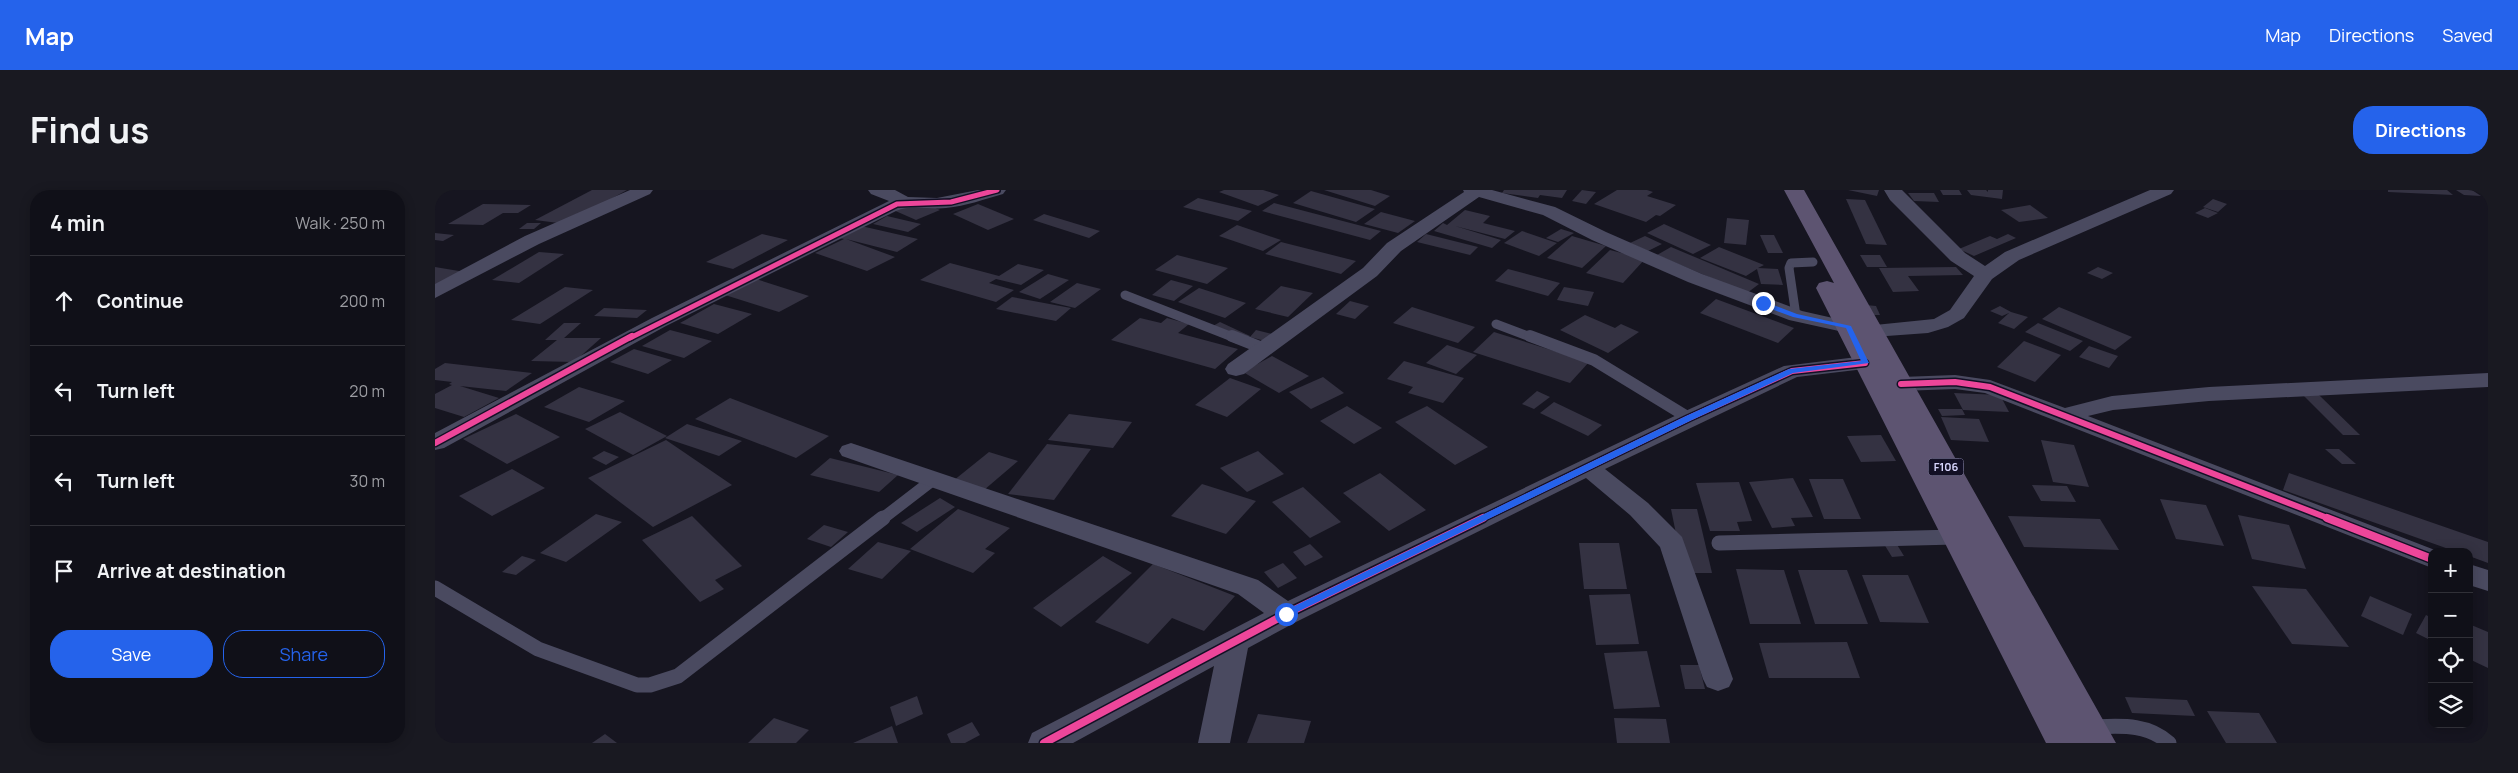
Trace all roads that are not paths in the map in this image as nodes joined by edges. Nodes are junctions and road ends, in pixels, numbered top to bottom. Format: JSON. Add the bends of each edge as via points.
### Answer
{"nodes":[{"id":1,"x":645,"y":190,"type":"edge"},
{"id":2,"x":877,"y":190,"type":"edge"},
{"id":3,"x":997,"y":190,"type":"edge"},
{"id":4,"x":1774,"y":190,"type":"edge"},
{"id":5,"x":1794,"y":190,"type":"edge"},
{"id":6,"x":1893,"y":190,"type":"edge"},
{"id":7,"x":2165,"y":190,"type":"edge"},
{"id":8,"x":1475,"y":191,"type":"edge"},
{"id":9,"x":902,"y":201,"type":"junction"},
{"id":10,"x":1813,"y":262,"type":"junction"},
{"id":11,"x":1985,"y":275,"type":"junction"},
{"id":12,"x":435,"y":292,"type":"edge"},
{"id":13,"x":1125,"y":294,"type":"dead end"},
{"id":14,"x":1796,"y":316,"type":"junction"},
{"id":15,"x":1496,"y":324,"type":"dead end"},
{"id":16,"x":1861,"y":329,"type":"junction"},
{"id":17,"x":1265,"y":349,"type":"junction"},
{"id":18,"x":1865,"y":363,"type":"junction"},
{"id":19,"x":1236,"y":369,"type":"dead end"},
{"id":20,"x":2488,"y":380,"type":"edge"},
{"id":21,"x":1901,"y":384,"type":"junction"},
{"id":22,"x":2062,"y":416,"type":"junction"},
{"id":23,"x":1689,"y":418,"type":"junction"},
{"id":24,"x":435,"y":443,"type":"edge"},
{"id":25,"x":851,"y":451,"type":"dead end"},
{"id":26,"x":1589,"y":468,"type":"junction"},
{"id":27,"x":934,"y":479,"type":"junction"},
{"id":28,"x":1955,"y":537,"type":"junction"},
{"id":29,"x":1719,"y":543,"type":"dead end"},
{"id":30,"x":2428,"y":557,"type":"edge"},
{"id":31,"x":2473,"y":575,"type":"edge"},
{"id":32,"x":2488,"y":581,"type":"edge"},
{"id":33,"x":435,"y":588,"type":"edge"},
{"id":34,"x":1286,"y":614,"type":"junction"},
{"id":35,"x":1234,"y":642,"type":"junction"},
{"id":36,"x":1718,"y":679,"type":"dead end"},
{"id":37,"x":2093,"y":735,"type":"edge"},
{"id":38,"x":1044,"y":743,"type":"edge"},
{"id":39,"x":1214,"y":743,"type":"edge"},
{"id":40,"x":2064,"y":743,"type":"edge"},
{"id":41,"x":2169,"y":743,"type":"edge"}],
"edges":[{"from":1,"to":12,"type":"street","via":[[532,240]]},
{"from":2,"to":9,"type":"street"},
{"from":3,"to":9,"type":"street","via":[[942,203]]},
{"from":4,"to":10,"type":"main road","number":"F106"},
{"from":5,"to":16,"type":"main road","number":"F106"},
{"from":6,"to":11,"type":"street","via":[[1958,257]]},
{"from":7,"to":11,"type":"street","via":[[2012,256]]},
{"from":8,"to":14,"type":"street","via":[[1549,211],[1695,278]]},
{"from":8,"to":17,"type":"street","via":[[1394,247],[1370,272]]},
{"from":9,"to":24,"type":"street","via":[[659,322]]},
{"from":10,"to":14,"type":"lane","via":[[1791,263],[1789,268]]},
{"from":10,"to":16,"type":"main road","number":"F106"},
{"from":11,"to":16,"type":"street","via":[[1957,314],[1941,323],[1928,327]]},
{"from":13,"to":17,"type":"lane"},
{"from":14,"to":16,"type":"street"},
{"from":15,"to":23,"type":"lane","via":[[1594,360]]},
{"from":16,"to":18,"type":"main road","number":"F106"},
{"from":16,"to":21,"type":"main road","number":"F106"},
{"from":17,"to":19,"type":"street"},
{"from":18,"to":23,"type":"street","via":[[1792,371]]},
{"from":18,"to":28,"type":"main road","number":"F106"},
{"from":20,"to":22,"type":"street","via":[[2209,394],[2112,403]]},
{"from":21,"to":22,"type":"street","via":[[1955,382],[1990,387]]},
{"from":21,"to":37,"type":"main road","number":"F106"},
{"from":22,"to":30,"type":"street"},
{"from":23,"to":26,"type":"street"},
{"from":25,"to":27,"type":"street"},
{"from":26,"to":34,"type":"street"},
{"from":26,"to":36,"type":"street","via":[[1639,509],[1672,544]]},
{"from":27,"to":33,"type":"lane","via":[[678,676],[650,685],[637,685],[538,649]]},
{"from":27,"to":34,"type":"street","via":[[1249,586]]},
{"from":28,"to":29,"type":"lane"},
{"from":28,"to":40,"type":"main road","number":"F106"},
{"from":31,"to":32,"type":"street"},
{"from":34,"to":35,"type":"street"},
{"from":35,"to":38,"type":"street"},
{"from":35,"to":39,"type":"street"},
{"from":37,"to":41,"type":"lane","via":[[2144,727],[2162,735]]}]}
